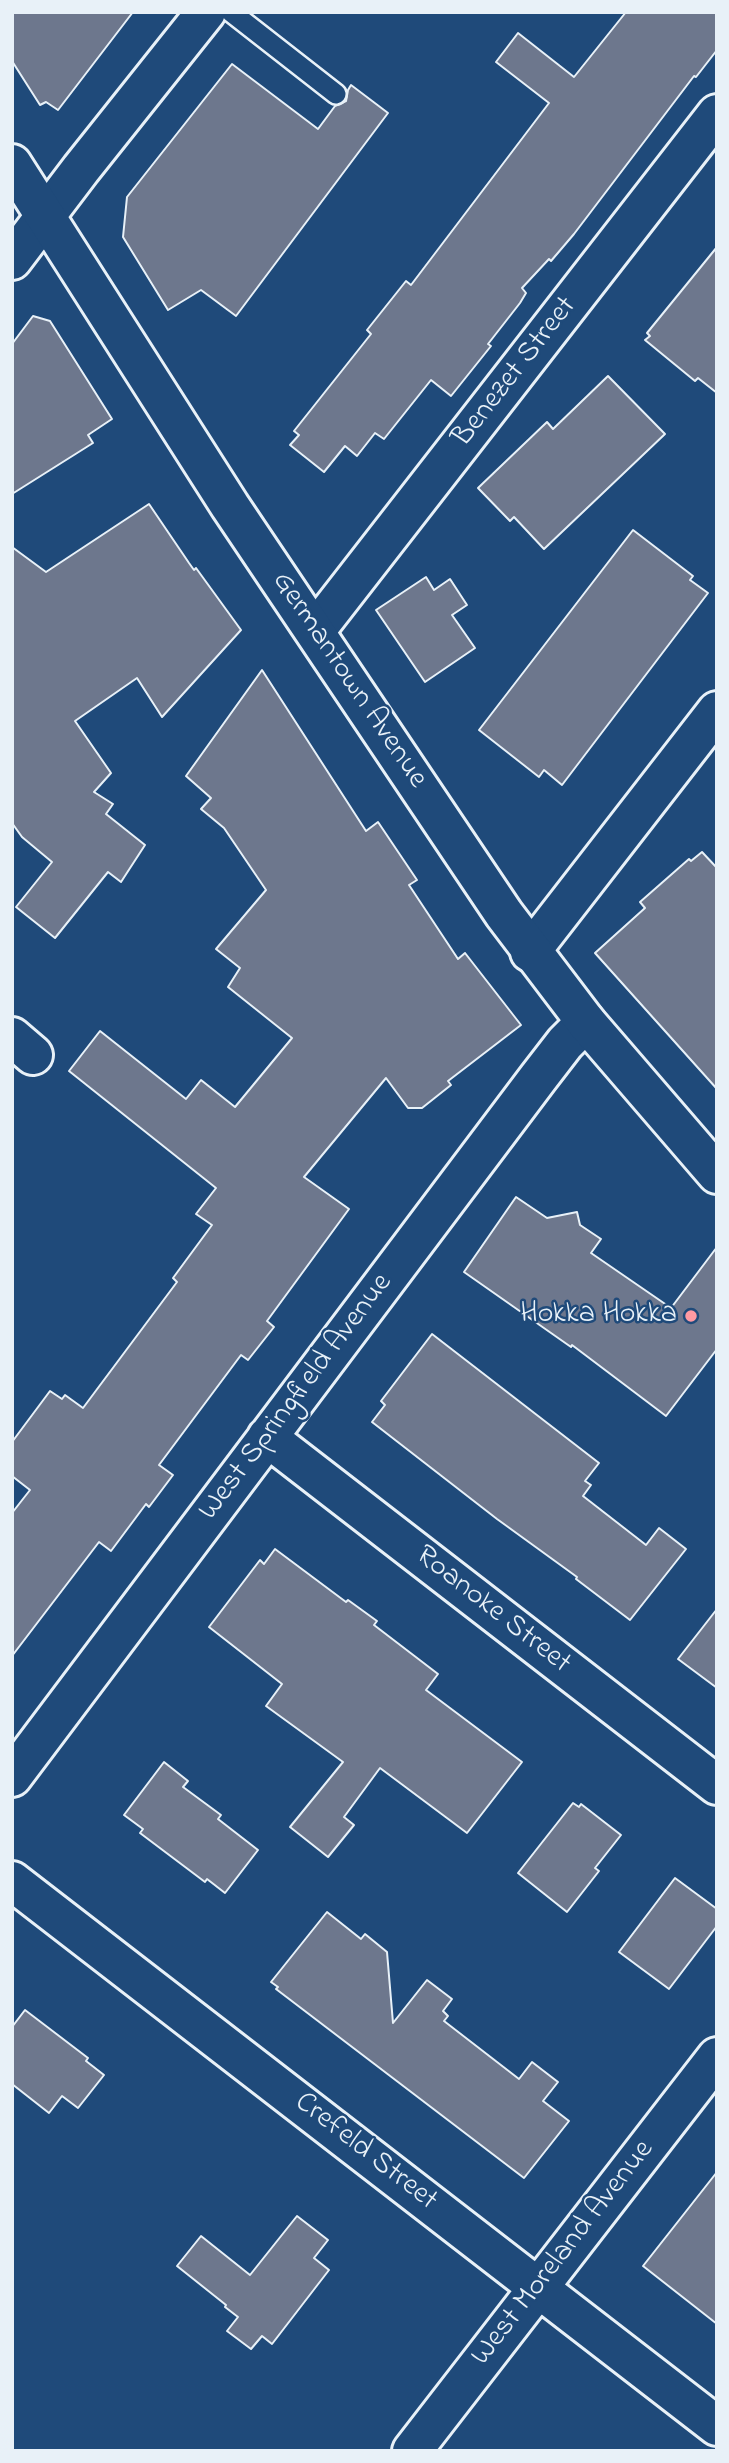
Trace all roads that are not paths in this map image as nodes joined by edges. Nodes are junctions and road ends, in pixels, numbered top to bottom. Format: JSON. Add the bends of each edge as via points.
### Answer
{"nodes":[{"id":1,"x":205,"y":12,"type":"edge"},
{"id":2,"x":231,"y":12,"type":"edge"},
{"id":3,"x":336,"y":94,"type":"dead end"},
{"id":4,"x":717,"y":114,"type":"edge"},
{"id":5,"x":12,"y":164,"type":"edge"},
{"id":6,"x":46,"y":215,"type":"junction"},
{"id":7,"x":12,"y":260,"type":"edge"},
{"id":8,"x":315,"y":631,"type":"junction"},
{"id":9,"x":717,"y":711,"type":"edge"},
{"id":10,"x":530,"y":952,"type":"junction"},
{"id":11,"x":586,"y":1023,"type":"junction"},
{"id":12,"x":717,"y":1174,"type":"edge"},
{"id":13,"x":267,"y":1437,"type":"junction"},
{"id":14,"x":12,"y":1777,"type":"edge"},
{"id":15,"x":717,"y":1785,"type":"edge"},
{"id":16,"x":12,"y":1881,"type":"edge"},
{"id":17,"x":717,"y":2057,"type":"edge"},
{"id":18,"x":538,"y":2287,"type":"junction"},
{"id":19,"x":717,"y":2426,"type":"edge"},
{"id":20,"x":412,"y":2451,"type":"edge"}],
"edges":[{"from":1,"to":6,"type":"street"},
{"from":2,"to":3,"type":"lane"},
{"from":4,"to":8,"type":"street","name":"Benezet Street"},
{"from":5,"to":6,"type":"street","name":"Germantown Avenue"},
{"from":6,"to":7,"type":"street"},
{"from":6,"to":8,"type":"street","name":"Germantown Avenue","via":[[230,506]]},
{"from":8,"to":10,"type":"street","name":"Germantown Avenue"},
{"from":9,"to":10,"type":"street"},
{"from":10,"to":11,"type":"street","name":"Germantown Avenue"},
{"from":11,"to":12,"type":"street","name":"Germantown Avenue"},
{"from":11,"to":13,"type":"street","name":"West Springfield Avenue","via":[[538,1078]]},
{"from":13,"to":14,"type":"street","name":"West Springfield Avenue"},
{"from":13,"to":15,"type":"street","name":"Roanoke Street"},
{"from":16,"to":18,"type":"street","name":"Crefeld Street"},
{"from":17,"to":18,"type":"street","name":"West Moreland Avenue"},
{"from":18,"to":19,"type":"street","name":"Crefeld Street"},
{"from":18,"to":20,"type":"street","name":"West Moreland Avenue"}]}
